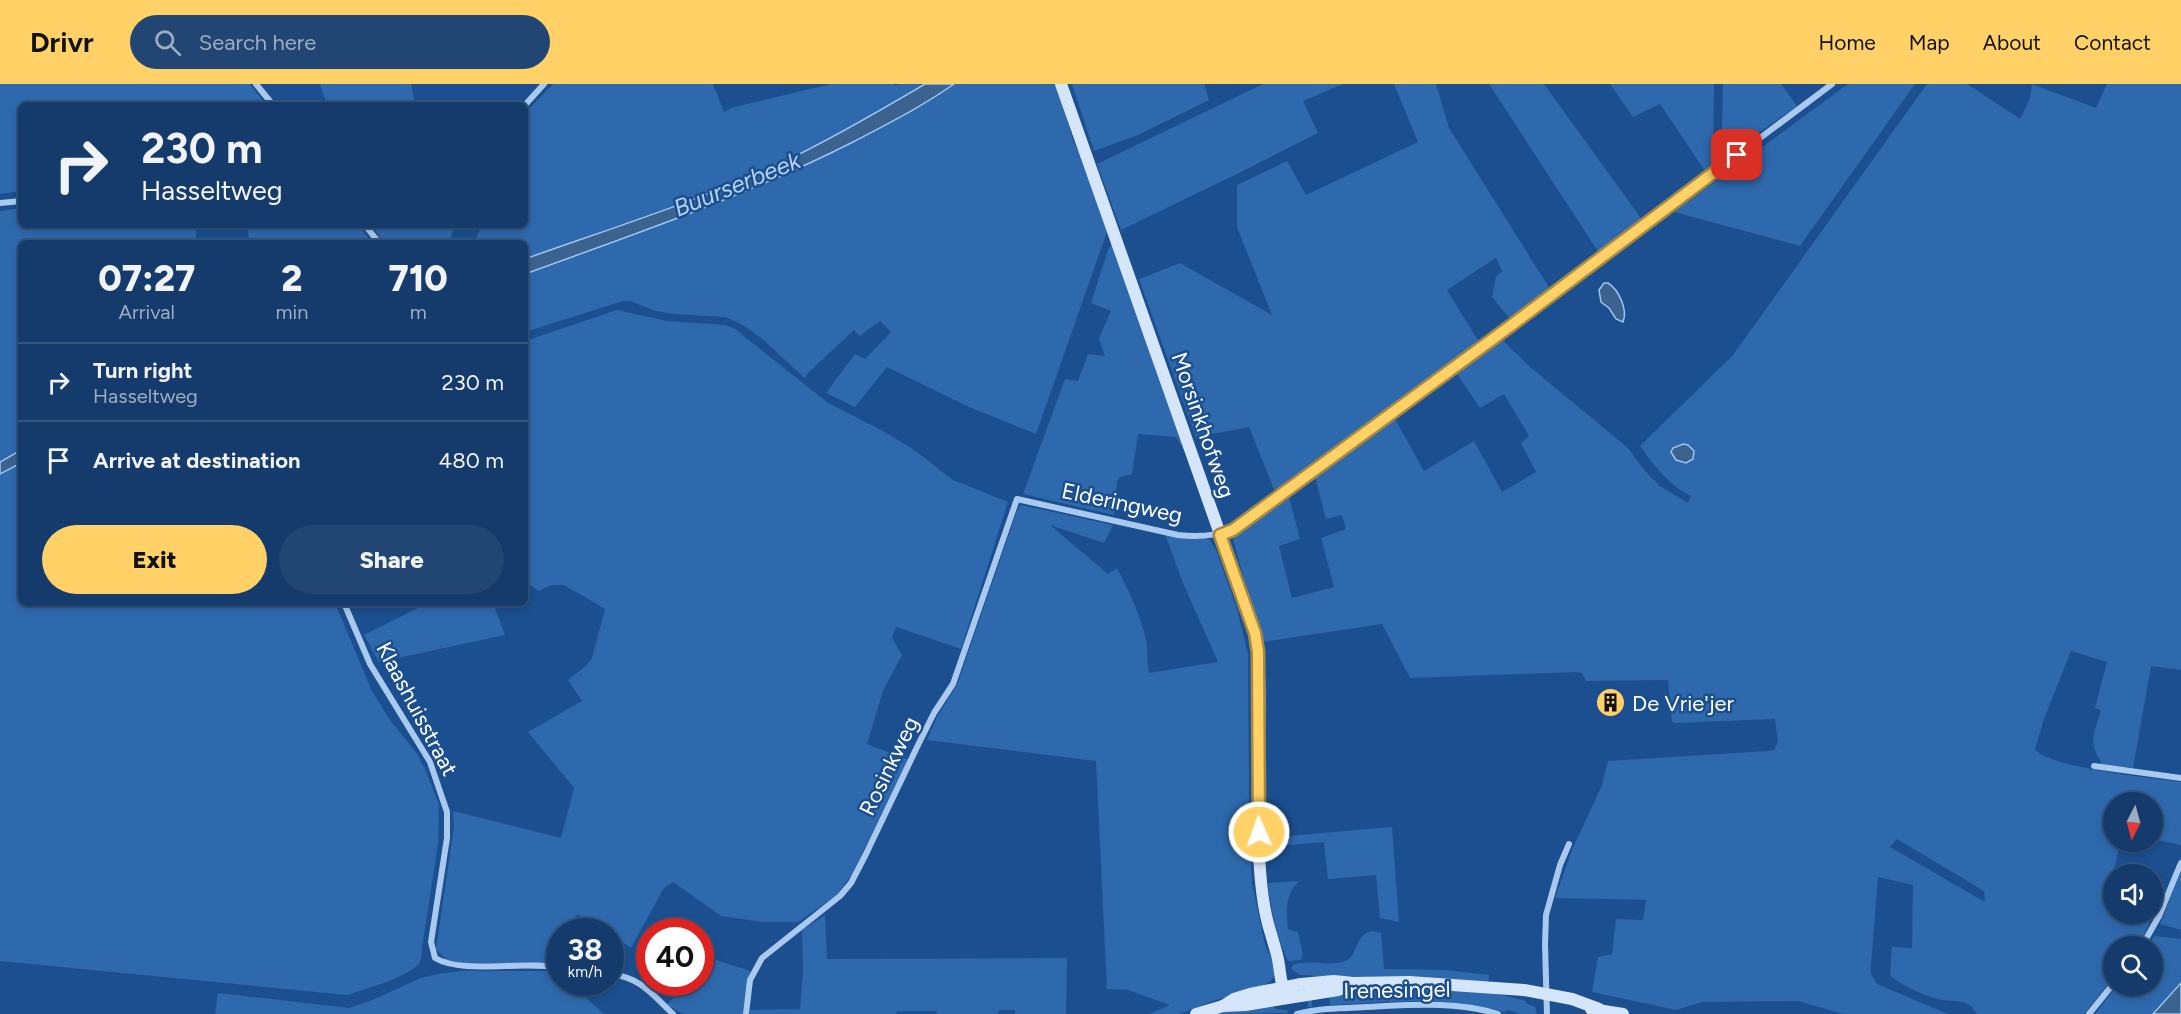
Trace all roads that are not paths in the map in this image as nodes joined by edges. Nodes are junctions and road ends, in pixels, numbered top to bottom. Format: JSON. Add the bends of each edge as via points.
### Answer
{"nodes":[{"id":1,"x":256,"y":84,"type":"edge"},
{"id":2,"x":544,"y":84,"type":"edge"},
{"id":3,"x":1061,"y":84,"type":"edge"},
{"id":4,"x":1832,"y":84,"type":"edge"},
{"id":5,"x":271,"y":102,"type":"edge"},
{"id":6,"x":528,"y":102,"type":"edge"},
{"id":7,"x":18,"y":201,"type":"edge"},
{"id":8,"x":0,"y":203,"type":"edge"},
{"id":9,"x":367,"y":228,"type":"edge"},
{"id":10,"x":377,"y":240,"type":"edge"},
{"id":11,"x":1017,"y":499,"type":"joint"},
{"id":12,"x":1220,"y":535,"type":"junction"},
{"id":13,"x":346,"y":606,"type":"edge"},
{"id":14,"x":2094,"y":766,"type":"dead end"},
{"id":15,"x":2181,"y":778,"type":"edge"},
{"id":16,"x":1569,"y":844,"type":"dead end"},
{"id":17,"x":2181,"y":863,"type":"edge"},
{"id":18,"x":2148,"y":936,"type":"edge"},
{"id":19,"x":546,"y":967,"type":"edge"},
{"id":20,"x":624,"y":976,"type":"edge"},
{"id":21,"x":1286,"y":990,"type":"junction"},
{"id":22,"x":2104,"y":996,"type":"edge"},
{"id":23,"x":1547,"y":1004,"type":"edge"},
{"id":24,"x":673,"y":1014,"type":"edge"},
{"id":25,"x":746,"y":1014,"type":"edge"},
{"id":26,"x":1196,"y":1014,"type":"edge"},
{"id":27,"x":1297,"y":1014,"type":"edge"},
{"id":28,"x":1498,"y":1014,"type":"edge"},
{"id":29,"x":1623,"y":1014,"type":"edge"},
{"id":30,"x":2089,"y":1014,"type":"edge"}],
"edges":[{"from":1,"to":5,"type":"street"},
{"from":2,"to":6,"type":"street"},
{"from":3,"to":12,"type":"street","name":"Morsinkhofweg"},
{"from":4,"to":12,"type":"street","via":[[1243,523]]},
{"from":7,"to":8,"type":"street"},
{"from":9,"to":10,"type":"street"},
{"from":11,"to":12,"type":"street","name":"Elderingweg","via":[[1178,535]]},
{"from":11,"to":25,"type":"street","name":"Rosinkweg","via":[[953,684],[934,713],[851,883],[762,958],[750,980]]},
{"from":12,"to":21,"type":"street","name":"Morsinkhofweg","via":[[1255,633],[1258,652],[1261,871],[1268,922],[1280,966],[1286,973]]},
{"from":13,"to":19,"type":"street","name":"Klaashuisstraat","via":[[370,664],[430,762],[447,812],[447,838],[431,942],[435,958],[461,966]]},
{"from":14,"to":15,"type":"street"},
{"from":16,"to":23,"type":"street","via":[[1546,915]]},
{"from":17,"to":18,"type":"street"},
{"from":20,"to":24,"type":"street"},
{"from":21,"to":23,"type":"street","via":[[1338,990],[1353,983],[1409,982],[1493,989]]},
{"from":21,"to":26,"type":"street","via":[[1245,1005]]},
{"from":22,"to":30,"type":"street"},
{"from":23,"to":29,"type":"street"},
{"from":27,"to":28,"type":"street","name":"Irenesingel","via":[[1338,1008],[1433,1005]]}]}
